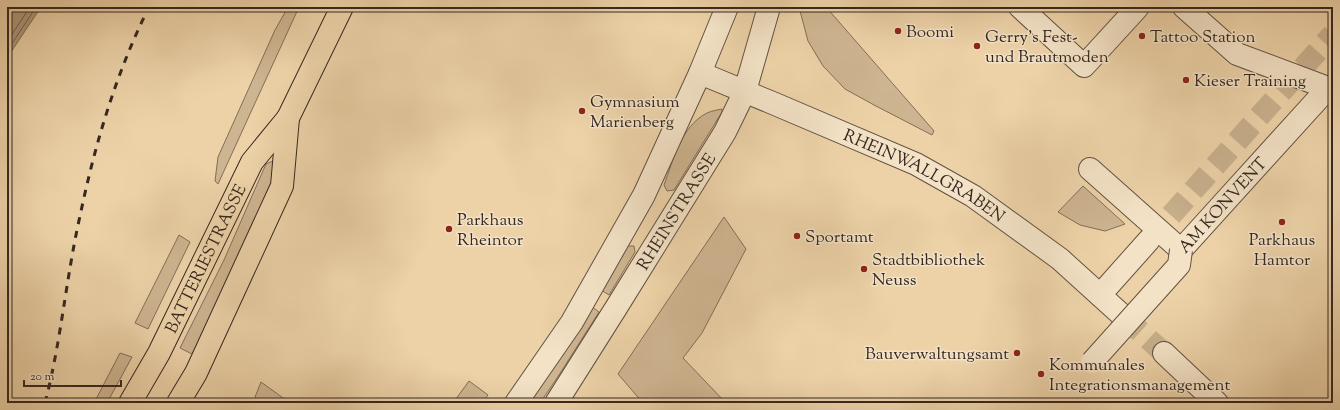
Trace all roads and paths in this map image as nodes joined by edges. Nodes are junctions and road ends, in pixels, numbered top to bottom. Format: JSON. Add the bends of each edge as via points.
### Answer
{"nodes":[{"id":1,"x":342,"y":7,"type":"edge"},
{"id":2,"x":727,"y":7,"type":"edge"},
{"id":3,"x":769,"y":7,"type":"edge"},
{"id":4,"x":1020,"y":7,"type":"edge"},
{"id":5,"x":1138,"y":7,"type":"edge"},
{"id":6,"x":1184,"y":7,"type":"edge"},
{"id":7,"x":700,"y":73,"type":"junction"},
{"id":8,"x":1331,"y":90,"type":"edge"},
{"id":9,"x":745,"y":91,"type":"junction"},
{"id":10,"x":288,"y":118,"type":"junction"},
{"id":11,"x":1090,"y":169,"type":"dead end"},
{"id":12,"x":1149,"y":240,"type":"tunnel mouth"},
{"id":13,"x":1181,"y":250,"type":"junction"},
{"id":14,"x":1100,"y":295,"type":"junction"},
{"id":15,"x":1124,"y":317,"type":"tunnel mouth"},
{"id":16,"x":1164,"y":353,"type":"tunnel mouth"},
{"id":17,"x":1092,"y":362,"type":"dead end"},
{"id":18,"x":130,"y":403,"type":"edge"},
{"id":19,"x":178,"y":403,"type":"edge"},
{"id":20,"x":516,"y":403,"type":"edge"},
{"id":21,"x":556,"y":403,"type":"edge"},
{"id":22,"x":1217,"y":403,"type":"edge"}],
"edges":[{"from":1,"to":10,"type":"main road","name":"BATTERIESTRASSE"},
{"from":2,"to":7,"type":"street","name":"RHEINSTRASSE"},
{"from":3,"to":9,"type":"street","name":"RHEINSTRASSE"},
{"from":4,"to":5,"type":"street","via":[[1084,66]]},
{"from":6,"to":8,"type":"street","name":"AM KONVENT","via":[[1237,54]]},
{"from":7,"to":9,"type":"street","name":"RHEINWALLGRABEN"},
{"from":7,"to":20,"type":"street","name":"RHEINSTRASSE","via":[[644,195],[572,322]]},
{"from":8,"to":13,"type":"street","name":"AM KONVENT"},
{"from":9,"to":14,"type":"street","name":"RHEINWALLGRABEN","via":[[916,164],[973,196],[1060,259]]},
{"from":9,"to":21,"type":"street","name":"RHEINSTRASSE","via":[[725,132]]},
{"from":10,"to":18,"type":"main road","name":"BATTERIESTRASSE","via":[[252,162],[159,354]]},
{"from":10,"to":19,"type":"main road","name":"BATTERIESTRASSE","via":[[282,186],[196,373]]},
{"from":11,"to":13,"type":"street"},
{"from":12,"to":14,"type":"street"},
{"from":13,"to":17,"type":"street","name":"AM KONVENT","bridge":true,"via":[[1179,265]]},
{"from":14,"to":15,"type":"street","name":"RHEINWALLGRABEN"},
{"from":16,"to":22,"type":"street"}]}
